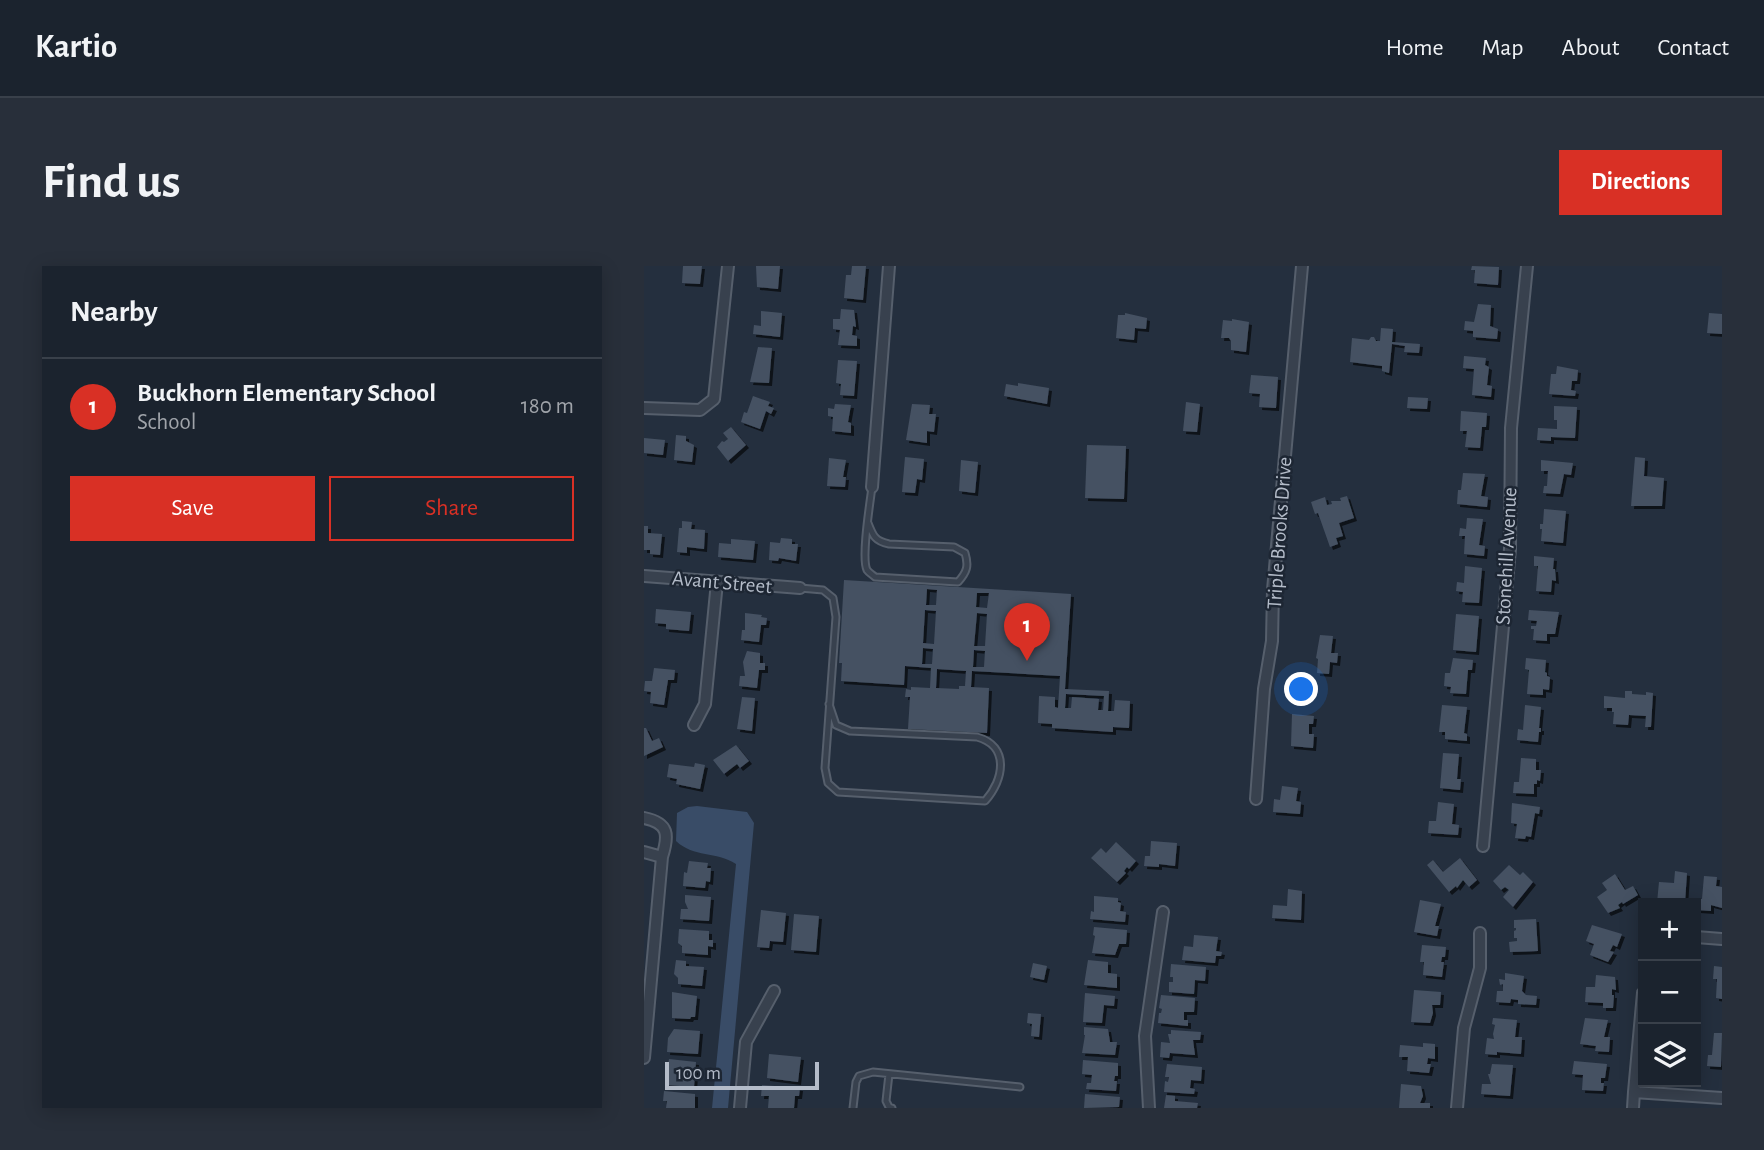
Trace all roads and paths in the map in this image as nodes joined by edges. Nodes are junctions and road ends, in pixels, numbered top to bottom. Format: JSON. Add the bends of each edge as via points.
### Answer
{"nodes":[{"id":1,"x":728,"y":266,"type":"edge"},
{"id":2,"x":890,"y":266,"type":"edge"},
{"id":3,"x":1302,"y":266,"type":"edge"},
{"id":4,"x":1527,"y":266,"type":"edge"},
{"id":5,"x":644,"y":408,"type":"edge"},
{"id":6,"x":872,"y":486,"type":"joint"},
{"id":7,"x":868,"y":523,"type":"junction"},
{"id":8,"x":644,"y":576,"type":"edge"},
{"id":9,"x":717,"y":582,"type":"junction"},
{"id":10,"x":800,"y":588,"type":"joint"},
{"id":11,"x":829,"y":704,"type":"junction"},
{"id":12,"x":694,"y":725,"type":"dead end"},
{"id":13,"x":1256,"y":799,"type":"dead end"},
{"id":14,"x":644,"y":818,"type":"edge"},
{"id":15,"x":1483,"y":846,"type":"dead end"},
{"id":16,"x":644,"y":852,"type":"edge"},
{"id":17,"x":662,"y":857,"type":"junction"},
{"id":18,"x":1163,"y":912,"type":"dead end"},
{"id":19,"x":1480,"y":933,"type":"dead end"},
{"id":20,"x":1701,"y":938,"type":"edge"},
{"id":21,"x":1722,"y":940,"type":"edge"},
{"id":22,"x":774,"y":991,"type":"dead end"},
{"id":23,"x":1640,"y":1024,"type":"edge"},
{"id":24,"x":644,"y":1058,"type":"edge"},
{"id":25,"x":889,"y":1074,"type":"junction"},
{"id":26,"x":1020,"y":1087,"type":"dead end"},
{"id":27,"x":1634,"y":1092,"type":"junction"},
{"id":28,"x":1722,"y":1098,"type":"edge"},
{"id":29,"x":740,"y":1108,"type":"edge"},
{"id":30,"x":853,"y":1108,"type":"edge"},
{"id":31,"x":892,"y":1108,"type":"edge"},
{"id":32,"x":1149,"y":1108,"type":"edge"},
{"id":33,"x":1457,"y":1108,"type":"edge"},
{"id":34,"x":1633,"y":1108,"type":"edge"}],
"edges":[{"from":1,"to":5,"type":"street","via":[[714,399],[700,410]]},
{"from":2,"to":6,"type":"street"},
{"from":3,"to":13,"type":"street","name":"Triple Brooks Drive"},
{"from":4,"to":15,"type":"street","name":"Stonehill Avenue","via":[[1511,428],[1510,549]]},
{"from":6,"to":7,"type":"lane"},
{"from":7,"to":7,"type":"lane","via":[[864,560],[867,572],[875,578],[958,582],[966,572],[965,553],[954,547],[879,542]]},
{"from":8,"to":9,"type":"street","name":"Avant Street"},
{"from":9,"to":10,"type":"street","name":"Avant Street"},
{"from":9,"to":12,"type":"street","via":[[705,704]]},
{"from":10,"to":11,"type":"lane","via":[[824,590],[833,598],[836,617]]},
{"from":11,"to":11,"type":"lane","via":[[825,768],[828,783],[838,792],[985,801],[998,783],[1000,761],[997,748],[989,741],[850,731],[836,725]]},
{"from":14,"to":17,"type":"street","via":[[665,828]]},
{"from":16,"to":17,"type":"street"},
{"from":17,"to":24,"type":"street"},
{"from":18,"to":32,"type":"street","via":[[1145,1036]]},
{"from":19,"to":33,"type":"street","via":[[1480,968],[1464,1028]]},
{"from":20,"to":21,"type":"street"},
{"from":22,"to":29,"type":"street","via":[[746,1042]]},
{"from":23,"to":27,"type":"street"},
{"from":25,"to":26,"type":"lane"},
{"from":25,"to":30,"type":"lane","via":[[859,1076]]},
{"from":25,"to":31,"type":"lane","via":[[886,1101]]},
{"from":27,"to":28,"type":"street"},
{"from":27,"to":34,"type":"street"}]}
